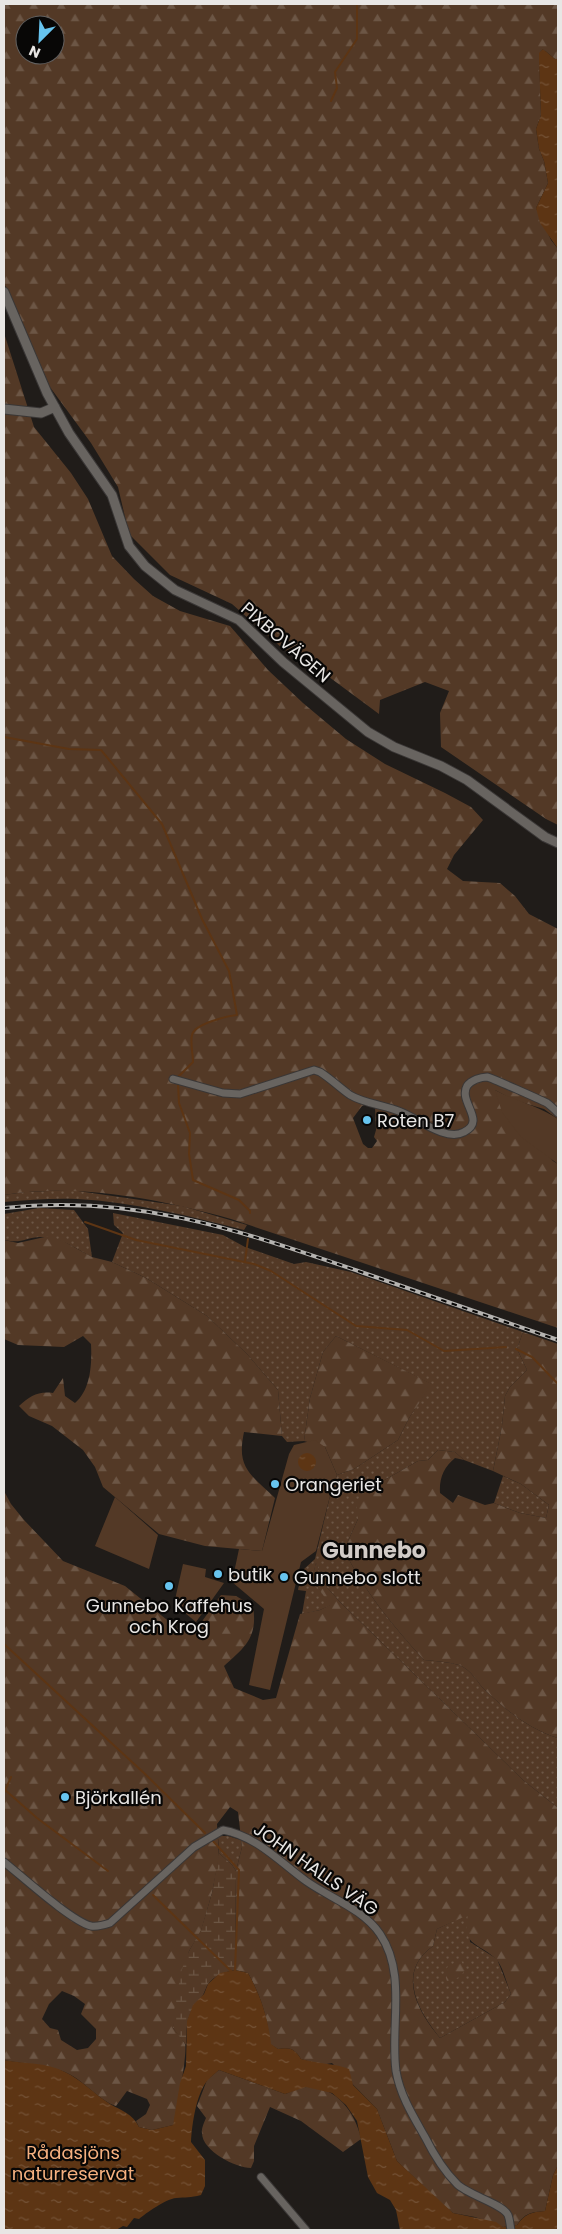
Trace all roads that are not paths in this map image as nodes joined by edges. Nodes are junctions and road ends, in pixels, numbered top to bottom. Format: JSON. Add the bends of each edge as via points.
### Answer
{"nodes":[{"id":1,"x":4,"y":292,"type":"edge"},
{"id":2,"x":55,"y":408,"type":"junction"},
{"id":3,"x":4,"y":409,"type":"edge"},
{"id":4,"x":558,"y":843,"type":"edge"},
{"id":5,"x":173,"y":1080,"type":"dead end"},
{"id":6,"x":558,"y":1113,"type":"edge"},
{"id":7,"x":4,"y":1862,"type":"edge"},
{"id":8,"x":261,"y":2177,"type":"dead end"},
{"id":9,"x":306,"y":2230,"type":"edge"},
{"id":10,"x":511,"y":2230,"type":"edge"}],
"edges":[{"from":1,"to":2,"type":"street","name":"PIXBOVÄGEN"},
{"from":2,"to":3,"type":"street","via":[[41,413]]},
{"from":2,"to":4,"type":"street","name":"PIXBOVÄGEN","via":[[112,495],[129,546],[144,566],[184,594],[240,620],[283,662],[368,732],[467,780]]},
{"from":5,"to":6,"type":"street","via":[[240,1094],[314,1070],[352,1096],[453,1134],[464,1133],[472,1124],[473,1113],[464,1093],[470,1082],[478,1079],[488,1077],[547,1103]]},
{"from":7,"to":10,"type":"street","name":"JOHN HALLS VÄG","via":[[76,1918],[99,1926],[110,1923],[194,1847],[223,1830],[241,1835],[262,1847],[313,1886],[368,1920],[389,1951],[393,1964],[396,2072],[404,2098],[426,2139],[457,2184],[504,2210]]},
{"from":8,"to":9,"type":"street"}]}
